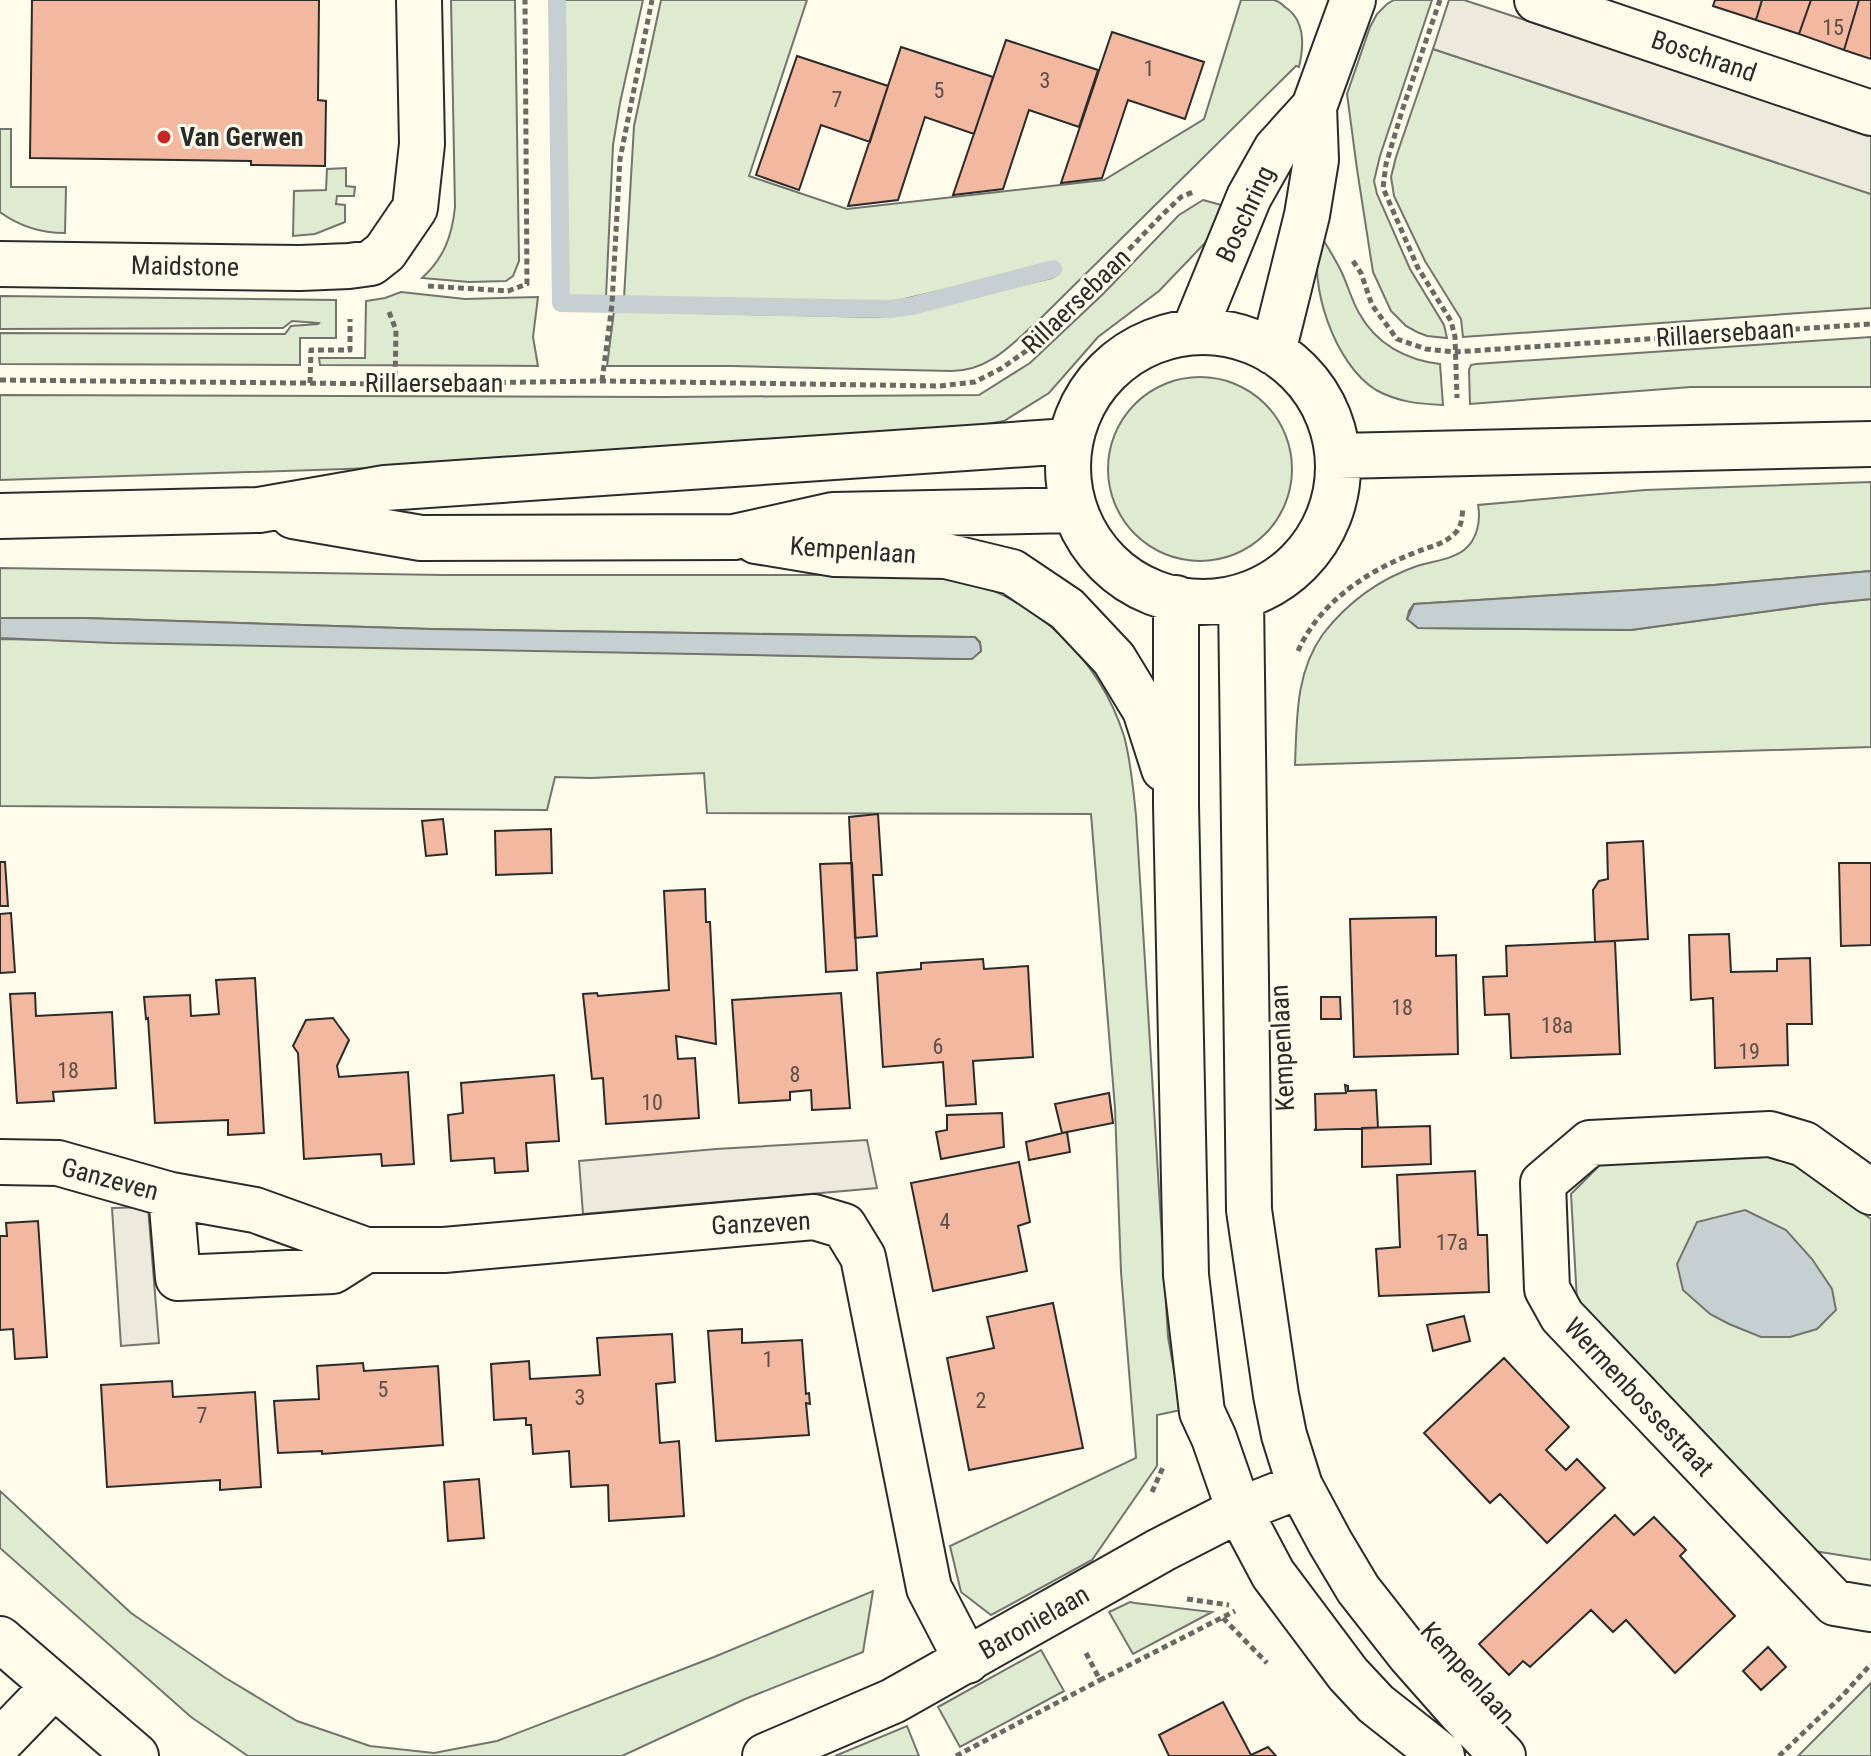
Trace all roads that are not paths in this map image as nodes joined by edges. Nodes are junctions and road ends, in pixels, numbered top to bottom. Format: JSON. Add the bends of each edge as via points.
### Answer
{"nodes":[{"id":1,"x":419,"y":0,"type":"edge"},
{"id":2,"x":1353,"y":0,"type":"edge"},
{"id":3,"x":1537,"y":0,"type":"edge"},
{"id":4,"x":1314,"y":107,"type":"junction"},
{"id":5,"x":1871,"y":113,"type":"edge"},
{"id":6,"x":0,"y":264,"type":"edge"},
{"id":7,"x":1194,"y":331,"type":"junction"},
{"id":8,"x":1273,"y":352,"type":"junction"},
{"id":9,"x":1068,"y":441,"type":"junction"},
{"id":10,"x":1871,"y":444,"type":"edge"},
{"id":11,"x":1338,"y":456,"type":"junction"},
{"id":12,"x":259,"y":510,"type":"junction"},
{"id":13,"x":1074,"y":510,"type":"junction"},
{"id":14,"x":0,"y":516,"type":"edge"},
{"id":15,"x":734,"y":537,"type":"junction"},
{"id":16,"x":1176,"y":598,"type":"junction"},
{"id":17,"x":1241,"y":598,"type":"junction"},
{"id":18,"x":1176,"y":805,"type":"junction"},
{"id":19,"x":0,"y":1162,"type":"edge"},
{"id":20,"x":1871,"y":1192,"type":"edge"},
{"id":21,"x":171,"y":1195,"type":"junction"},
{"id":22,"x":366,"y":1250,"type":"junction"},
{"id":23,"x":1300,"y":1486,"type":"junction"},
{"id":24,"x":1239,"y":1510,"type":"junction"},
{"id":25,"x":1871,"y":1609,"type":"edge"},
{"id":26,"x":0,"y":1639,"type":"edge"},
{"id":27,"x":967,"y":1661,"type":"junction"},
{"id":28,"x":54,"y":1686,"type":"junction"},
{"id":29,"x":0,"y":1742,"type":"edge"},
{"id":30,"x":136,"y":1756,"type":"edge"},
{"id":31,"x":765,"y":1756,"type":"edge"},
{"id":32,"x":1442,"y":1756,"type":"edge"},
{"id":33,"x":1503,"y":1756,"type":"edge"}],
"edges":[{"from":1,"to":6,"type":"street","name":"Maidstone","via":[[422,144],[415,208],[368,260],[300,268]]},
{"from":2,"to":4,"type":"street","name":"Boschring"},
{"from":3,"to":5,"type":"street","name":"Boschrand"},
{"from":4,"to":7,"type":"street","name":"Boschring","via":[[1276,149],[1249,197]]},
{"from":4,"to":8,"type":"street","name":"Boschring","via":[[1316,160],[1307,215]]},
{"from":7,"to":8,"type":"street","via":[[1235,337]]},
{"from":7,"to":9,"type":"street","via":[[1149,343],[1105,373],[1074,414]]},
{"from":8,"to":11,"type":"street","via":[[1294,365],[1318,394]]},
{"from":9,"to":12,"type":"street","via":[[385,488]]},
{"from":9,"to":13,"type":"street","via":[[1067,493]]},
{"from":10,"to":11,"type":"street"},
{"from":11,"to":17,"type":"street","via":[[1338,496],[1325,532],[1290,572]]},
{"from":12,"to":14,"type":"street"},
{"from":12,"to":15,"type":"street","via":[[421,538]]},
{"from":13,"to":15,"type":"street","via":[[833,515]]},
{"from":13,"to":16,"type":"street","via":[[1084,537],[1119,574]]},
{"from":15,"to":18,"type":"street","name":"Kempenlaan","via":[[835,554],[946,556],[1012,572],[1067,609],[1114,659],[1145,710]]},
{"from":16,"to":17,"type":"street"},
{"from":16,"to":18,"type":"street","name":"Kempenlaan"},
{"from":17,"to":23,"type":"street","name":"Kempenlaan","via":[[1249,1210],[1276,1395]]},
{"from":18,"to":24,"type":"street","name":"Kempenlaan","via":[[1186,1275],[1202,1412]]},
{"from":19,"to":21,"type":"street","name":"Ganzeven","via":[[58,1163]]},
{"from":20,"to":25,"type":"street","name":"Wermenbossestraat","via":[[1804,1144],[1770,1134],[1590,1143],[1543,1183],[1547,1289],[1562,1316],[1835,1603]]},
{"from":21,"to":22,"type":"street","name":"Ganzeven","via":[[255,1210]]},
{"from":21,"to":22,"type":"street","name":"Ganzeven","via":[[178,1278],[333,1271]]},
{"from":22,"to":27,"type":"street","name":"Ganzeven","via":[[444,1250],[814,1217],[844,1226],[863,1257],[929,1588]]},
{"from":23,"to":24,"type":"street","name":"Baronielaan"},
{"from":23,"to":33,"type":"street","name":"Kempenlaan","via":[[1358,1589],[1409,1654]]},
{"from":24,"to":27,"type":"street","name":"Baronielaan"},
{"from":24,"to":32,"type":"street","name":"Kempenlaan","via":[[1273,1574],[1348,1674],[1376,1704]]},
{"from":26,"to":28,"type":"street"},
{"from":27,"to":31,"type":"street","name":"Baronielaan","via":[[893,1701]]},
{"from":28,"to":29,"type":"street"},
{"from":28,"to":30,"type":"street"}]}
